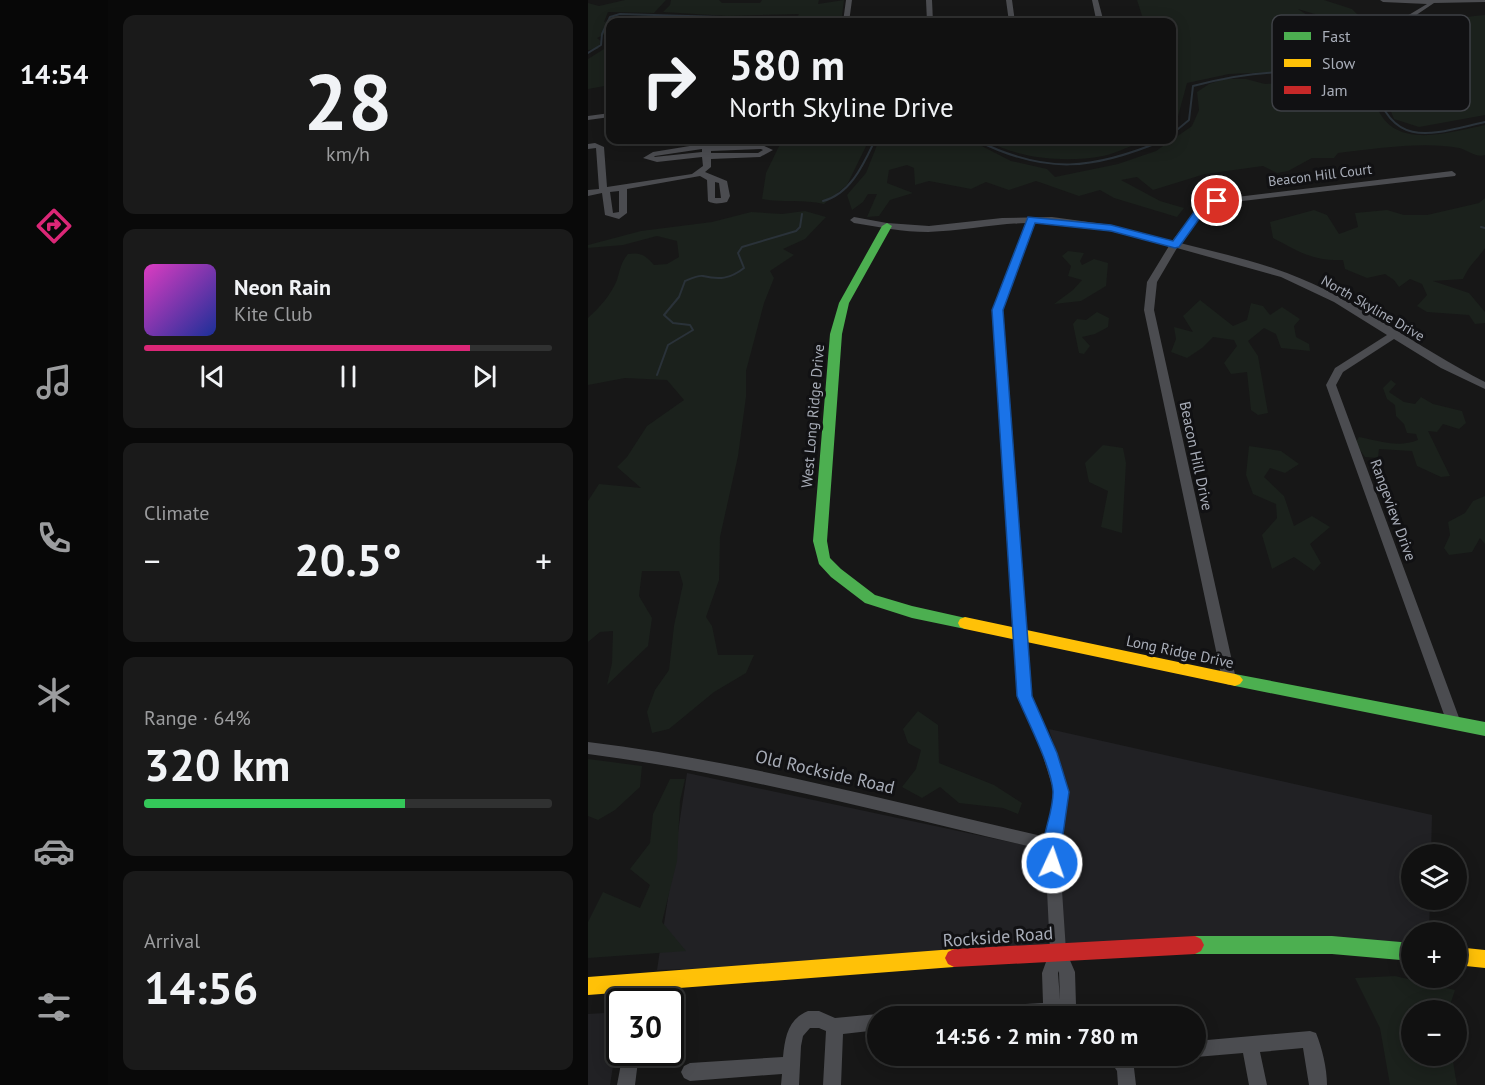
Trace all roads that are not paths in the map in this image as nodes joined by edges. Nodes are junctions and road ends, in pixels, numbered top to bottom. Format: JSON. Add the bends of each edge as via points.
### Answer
{"nodes":[{"id":1,"x":849,"y":0,"type":"edge"},
{"id":2,"x":929,"y":0,"type":"edge"},
{"id":3,"x":1009,"y":0,"type":"edge"},
{"id":4,"x":1095,"y":0,"type":"edge"},
{"id":5,"x":1383,"y":0,"type":"edge"},
{"id":6,"x":1485,"y":0,"type":"edge"},
{"id":7,"x":1403,"y":2,"type":"junction"},
{"id":8,"x":1441,"y":2,"type":"junction"},
{"id":9,"x":1415,"y":12,"type":"junction"},
{"id":10,"x":1411,"y":15,"type":"edge"},
{"id":11,"x":847,"y":18,"type":"edge"},
{"id":12,"x":930,"y":18,"type":"edge"},
{"id":13,"x":1011,"y":18,"type":"edge"},
{"id":14,"x":1099,"y":18,"type":"edge"},
{"id":15,"x":606,"y":116,"type":"edge"},
{"id":16,"x":588,"y":118,"type":"edge"},
{"id":17,"x":606,"y":122,"type":"edge"},
{"id":18,"x":588,"y":124,"type":"edge"},
{"id":19,"x":588,"y":147,"type":"edge"},
{"id":20,"x":707,"y":149,"type":"edge"},
{"id":21,"x":700,"y":173,"type":"junction"},
{"id":22,"x":1452,"y":174,"type":"dead end"},
{"id":23,"x":588,"y":179,"type":"edge"},
{"id":24,"x":711,"y":179,"type":"dead end"},
{"id":25,"x":623,"y":188,"type":"junction"},
{"id":26,"x":605,"y":191,"type":"junction"},
{"id":27,"x":588,"y":193,"type":"edge"},
{"id":28,"x":854,"y":220,"type":"dead end"},
{"id":29,"x":1032,"y":220,"type":"junction"},
{"id":30,"x":888,"y":226,"type":"junction"},
{"id":31,"x":1175,"y":244,"type":"junction"},
{"id":32,"x":1394,"y":336,"type":"junction"},
{"id":33,"x":1485,"y":386,"type":"edge"},
{"id":34,"x":870,"y":599,"type":"joint"},
{"id":35,"x":1021,"y":635,"type":"junction"},
{"id":36,"x":1229,"y":680,"type":"junction"},
{"id":37,"x":1454,"y":723,"type":"junction"},
{"id":38,"x":1485,"y":729,"type":"edge"},
{"id":39,"x":588,"y":748,"type":"edge"},
{"id":40,"x":1052,"y":845,"type":"junction"},
{"id":41,"x":1058,"y":951,"type":"junction"},
{"id":42,"x":1401,"y":951,"type":"edge"},
{"id":43,"x":1467,"y":957,"type":"edge"},
{"id":44,"x":1485,"y":959,"type":"edge"},
{"id":45,"x":642,"y":982,"type":"junction"},
{"id":46,"x":588,"y":986,"type":"edge"},
{"id":47,"x":641,"y":988,"type":"edge"},
{"id":48,"x":1067,"y":1006,"type":"edge"},
{"id":49,"x":867,"y":1023,"type":"edge"},
{"id":50,"x":835,"y":1026,"type":"junction"},
{"id":51,"x":1250,"y":1044,"type":"junction"},
{"id":52,"x":1206,"y":1047,"type":"edge"},
{"id":53,"x":791,"y":1065,"type":"junction"},
{"id":54,"x":629,"y":1066,"type":"edge"},
{"id":55,"x":1123,"y":1066,"type":"edge"},
{"id":56,"x":690,"y":1072,"type":"dead end"},
{"id":57,"x":626,"y":1085,"type":"edge"},
{"id":58,"x":790,"y":1085,"type":"edge"},
{"id":59,"x":832,"y":1085,"type":"edge"},
{"id":60,"x":1127,"y":1085,"type":"edge"},
{"id":61,"x":1258,"y":1085,"type":"edge"},
{"id":62,"x":1318,"y":1085,"type":"edge"}],
"edges":[{"from":1,"to":11,"type":"street"},
{"from":2,"to":12,"type":"street"},
{"from":3,"to":13,"type":"street"},
{"from":4,"to":14,"type":"street"},
{"from":5,"to":7,"type":"street"},
{"from":6,"to":8,"type":"street"},
{"from":7,"to":8,"type":"street"},
{"from":7,"to":9,"type":"street"},
{"from":8,"to":9,"type":"street"},
{"from":9,"to":10,"type":"street"},
{"from":15,"to":16,"type":"street"},
{"from":17,"to":18,"type":"street"},
{"from":19,"to":26,"type":"street","via":[[600,147]]},
{"from":20,"to":20,"type":"street","via":[[653,154],[647,158],[657,160]]},
{"from":20,"to":20,"type":"street","via":[[760,155],[769,150],[762,147]]},
{"from":20,"to":21,"type":"street","via":[[707,167]]},
{"from":21,"to":24,"type":"street"},
{"from":21,"to":25,"type":"street"},
{"from":22,"to":31,"type":"street","name":"Beacon Hill Court","via":[[1206,203]]},
{"from":23,"to":27,"type":"street"},
{"from":25,"to":26,"type":"street"},
{"from":25,"to":26,"type":"street","via":[[623,213],[619,216],[609,215]]},
{"from":26,"to":27,"type":"street"},
{"from":28,"to":30,"type":"street","name":"North Skyline Drive"},
{"from":29,"to":30,"type":"street","name":"North Skyline Drive","via":[[929,229]]},
{"from":29,"to":31,"type":"street","name":"North Skyline Drive","via":[[1111,228]]},
{"from":29,"to":35,"type":"street","via":[[998,310]]},
{"from":30,"to":34,"type":"street","name":"West Long Ridge Drive","via":[[844,303],[836,334],[820,541],[824,560]]},
{"from":31,"to":32,"type":"street","name":"North Skyline Drive","via":[[1284,275],[1337,300]]},
{"from":31,"to":36,"type":"street","name":"Beacon Hill Drive","via":[[1152,282],[1149,310]]},
{"from":32,"to":33,"type":"street","name":"North Skyline Drive"},
{"from":32,"to":37,"type":"street","name":"Rangeview Drive","via":[[1339,370],[1331,385]]},
{"from":34,"to":35,"type":"street","name":"Long Ridge Drive"},
{"from":35,"to":36,"type":"street","name":"Long Ridge Drive"},
{"from":35,"to":40,"type":"street","via":[[1025,696],[1061,792]]},
{"from":36,"to":37,"type":"street","name":"Long Ridge Drive"},
{"from":37,"to":38,"type":"street","name":"Long Ridge Drive"},
{"from":39,"to":40,"type":"street","name":"Old Rockside Road","via":[[726,769]]},
{"from":40,"to":41,"type":"street"},
{"from":41,"to":42,"type":"street","name":"Rockside Road","via":[[1222,944],[1332,945]]},
{"from":41,"to":45,"type":"street","name":"Rockside Road"},
{"from":41,"to":48,"type":"street","via":[[1067,972]]},
{"from":43,"to":44,"type":"street"},
{"from":45,"to":46,"type":"street","name":"Rockside Road"},
{"from":45,"to":47,"type":"street"},
{"from":49,"to":50,"type":"street"},
{"from":50,"to":53,"type":"street","via":[[813,1019],[801,1023],[793,1034]]},
{"from":50,"to":59,"type":"street"},
{"from":51,"to":52,"type":"street"},
{"from":51,"to":61,"type":"street"},
{"from":51,"to":62,"type":"street","via":[[1310,1038]]},
{"from":53,"to":56,"type":"street"},
{"from":53,"to":58,"type":"street"},
{"from":54,"to":57,"type":"street"},
{"from":55,"to":60,"type":"street"}]}
